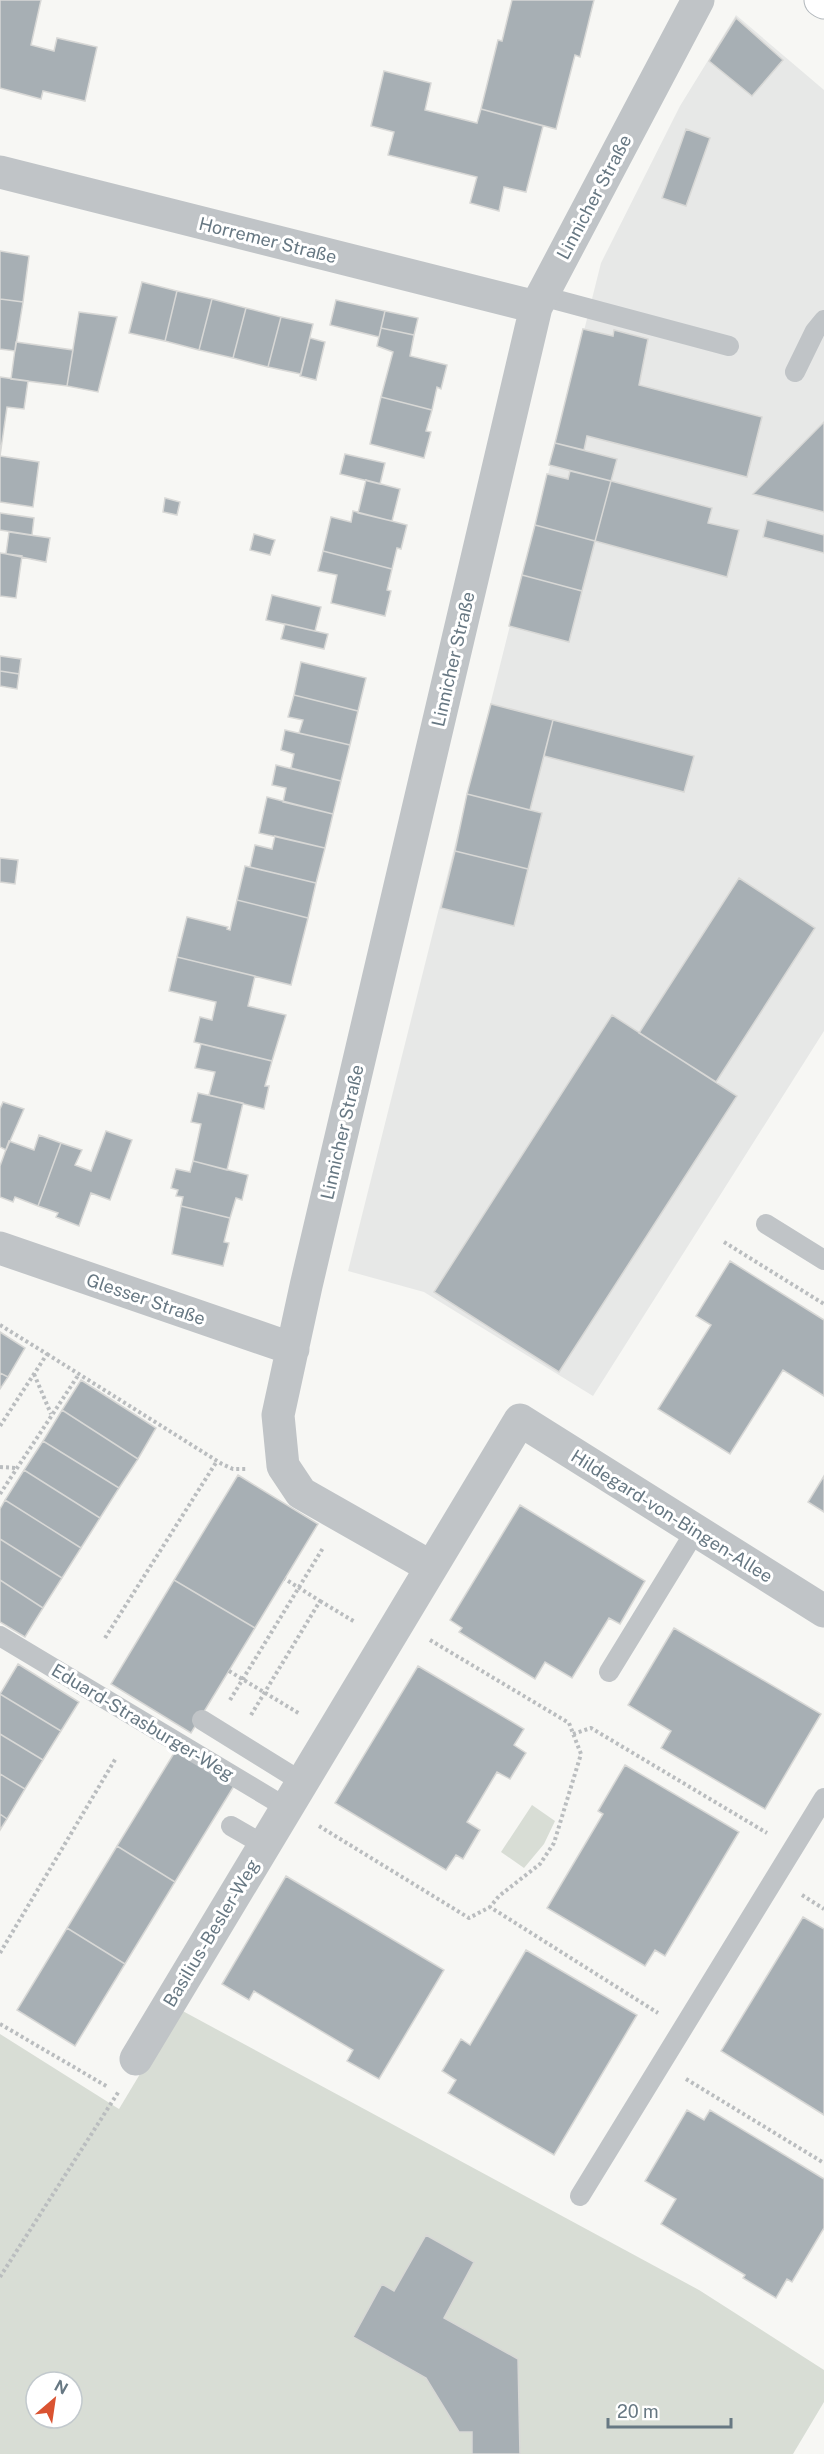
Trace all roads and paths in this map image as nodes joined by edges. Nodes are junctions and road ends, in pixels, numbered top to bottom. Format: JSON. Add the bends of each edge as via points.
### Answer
{"nodes":[{"id":1,"x":698,"y":0,"type":"edge"},
{"id":2,"x":0,"y":172,"type":"edge"},
{"id":3,"x":539,"y":301,"type":"junction"},
{"id":4,"x":824,"y":320,"type":"edge"},
{"id":5,"x":729,"y":346,"type":"dead end"},
{"id":6,"x":795,"y":372,"type":"dead end"},
{"id":7,"x":766,"y":1224,"type":"dead end"},
{"id":8,"x":724,"y":1242,"type":"dead end"},
{"id":9,"x":0,"y":1248,"type":"edge"},
{"id":10,"x":824,"y":1260,"type":"edge"},
{"id":11,"x":824,"y":1304,"type":"edge"},
{"id":12,"x":0,"y":1325,"type":"edge"},
{"id":13,"x":293,"y":1349,"type":"junction"},
{"id":14,"x":47,"y":1354,"type":"junction"},
{"id":15,"x":34,"y":1374,"type":"junction"},
{"id":16,"x":79,"y":1374,"type":"junction"},
{"id":17,"x":51,"y":1415,"type":"junction"},
{"id":18,"x":520,"y":1420,"type":"joint"},
{"id":19,"x":0,"y":1426,"type":"edge"},
{"id":20,"x":217,"y":1461,"type":"junction"},
{"id":21,"x":227,"y":1466,"type":"dead end"},
{"id":22,"x":0,"y":1467,"type":"edge"},
{"id":23,"x":17,"y":1468,"type":"junction"},
{"id":24,"x":0,"y":1494,"type":"edge"},
{"id":25,"x":342,"y":1516,"type":"junction"},
{"id":26,"x":696,"y":1530,"type":"junction"},
{"id":27,"x":431,"y":1567,"type":"junction"},
{"id":28,"x":285,"y":1579,"type":"dead end"},
{"id":29,"x":299,"y":1588,"type":"junction"},
{"id":30,"x":824,"y":1611,"type":"edge"},
{"id":31,"x":399,"y":1621,"type":"junction"},
{"id":32,"x":0,"y":1636,"type":"edge"},
{"id":33,"x":105,"y":1638,"type":"dead end"},
{"id":34,"x":229,"y":1671,"type":"dead end"},
{"id":35,"x":609,"y":1672,"type":"dead end"},
{"id":36,"x":243,"y":1680,"type":"junction"},
{"id":37,"x":264,"y":1693,"type":"junction"},
{"id":38,"x":208,"y":1724,"type":"joint"},
{"id":39,"x":573,"y":1734,"type":"junction"},
{"id":40,"x":235,"y":1742,"type":"junction"},
{"id":41,"x":116,"y":1758,"type":"dead end"},
{"id":42,"x":294,"y":1795,"type":"junction"},
{"id":43,"x":824,"y":1798,"type":"edge"},
{"id":44,"x":231,"y":1826,"type":"dead end"},
{"id":45,"x":264,"y":1845,"type":"junction"},
{"id":46,"x":793,"y":1848,"type":"junction"},
{"id":47,"x":490,"y":1907,"type":"junction"},
{"id":48,"x":0,"y":1953,"type":"edge"},
{"id":49,"x":0,"y":2024,"type":"edge"},
{"id":50,"x":683,"y":2029,"type":"junction"},
{"id":51,"x":136,"y":2059,"type":"joint"},
{"id":52,"x":662,"y":2064,"type":"junction"},
{"id":53,"x":118,"y":2092,"type":"junction"},
{"id":54,"x":824,"y":2163,"type":"edge"},
{"id":55,"x":580,"y":2196,"type":"dead end"},
{"id":56,"x":0,"y":2277,"type":"edge"}],
"edges":[{"from":1,"to":3,"type":"street","name":"Linnicher Straße"},
{"from":2,"to":3,"type":"street","name":"Horremer Straße"},
{"from":3,"to":5,"type":"lane"},
{"from":3,"to":13,"type":"street","name":"Linnicher Straße"},
{"from":4,"to":6,"type":"lane"},
{"from":7,"to":10,"type":"lane"},
{"from":8,"to":11,"type":"path"},
{"from":9,"to":13,"type":"street","name":"Glesser Straße"},
{"from":12,"to":14,"type":"path"},
{"from":13,"to":25,"type":"street","via":[[278,1415],[282,1466],[301,1493]]},
{"from":14,"to":15,"type":"path"},
{"from":14,"to":16,"type":"path"},
{"from":15,"to":17,"type":"path"},
{"from":15,"to":19,"type":"path"},
{"from":16,"to":17,"type":"path"},
{"from":16,"to":20,"type":"path"},
{"from":17,"to":23,"type":"path"},
{"from":18,"to":26,"type":"street","name":"Hildegard-von-Bingen-Allee"},
{"from":18,"to":27,"type":"street","name":"Basilius-Besler-Weg"},
{"from":20,"to":21,"type":"path"},
{"from":20,"to":33,"type":"path"},
{"from":22,"to":23,"type":"path"},
{"from":23,"to":24,"type":"path"},
{"from":25,"to":27,"type":"street"},
{"from":25,"to":29,"type":"path"},
{"from":26,"to":30,"type":"street","name":"Hildegard-von-Bingen-Allee"},
{"from":26,"to":35,"type":"lane"},
{"from":27,"to":31,"type":"street","name":"Basilius-Besler-Weg"},
{"from":28,"to":29,"type":"path"},
{"from":29,"to":36,"type":"path"},
{"from":29,"to":37,"type":"path","via":[[320,1601]]},
{"from":31,"to":39,"type":"path","via":[[569,1723]]},
{"from":31,"to":42,"type":"street","name":"Basilius-Besler-Weg"},
{"from":32,"to":42,"type":"lane","name":"Eduard-Strasburger-Weg"},
{"from":34,"to":36,"type":"path"},
{"from":36,"to":37,"type":"path"},
{"from":36,"to":38,"type":"path"},
{"from":37,"to":40,"type":"path"},
{"from":38,"to":40,"type":"lane"},
{"from":39,"to":46,"type":"path","via":[[591,1728]]},
{"from":39,"to":47,"type":"path","via":[[581,1754],[554,1843],[540,1864]]},
{"from":40,"to":42,"type":"lane"},
{"from":41,"to":48,"type":"path"},
{"from":42,"to":45,"type":"street","name":"Basilius-Besler-Weg"},
{"from":42,"to":47,"type":"path","via":[[469,1918]]},
{"from":43,"to":46,"type":"lane"},
{"from":44,"to":45,"type":"lane"},
{"from":45,"to":51,"type":"street","name":"Basilius-Besler-Weg"},
{"from":46,"to":50,"type":"lane"},
{"from":47,"to":50,"type":"path"},
{"from":49,"to":53,"type":"path"},
{"from":50,"to":52,"type":"lane"},
{"from":51,"to":53,"type":"path"},
{"from":52,"to":54,"type":"path"},
{"from":52,"to":55,"type":"lane"},
{"from":53,"to":56,"type":"path"}]}
